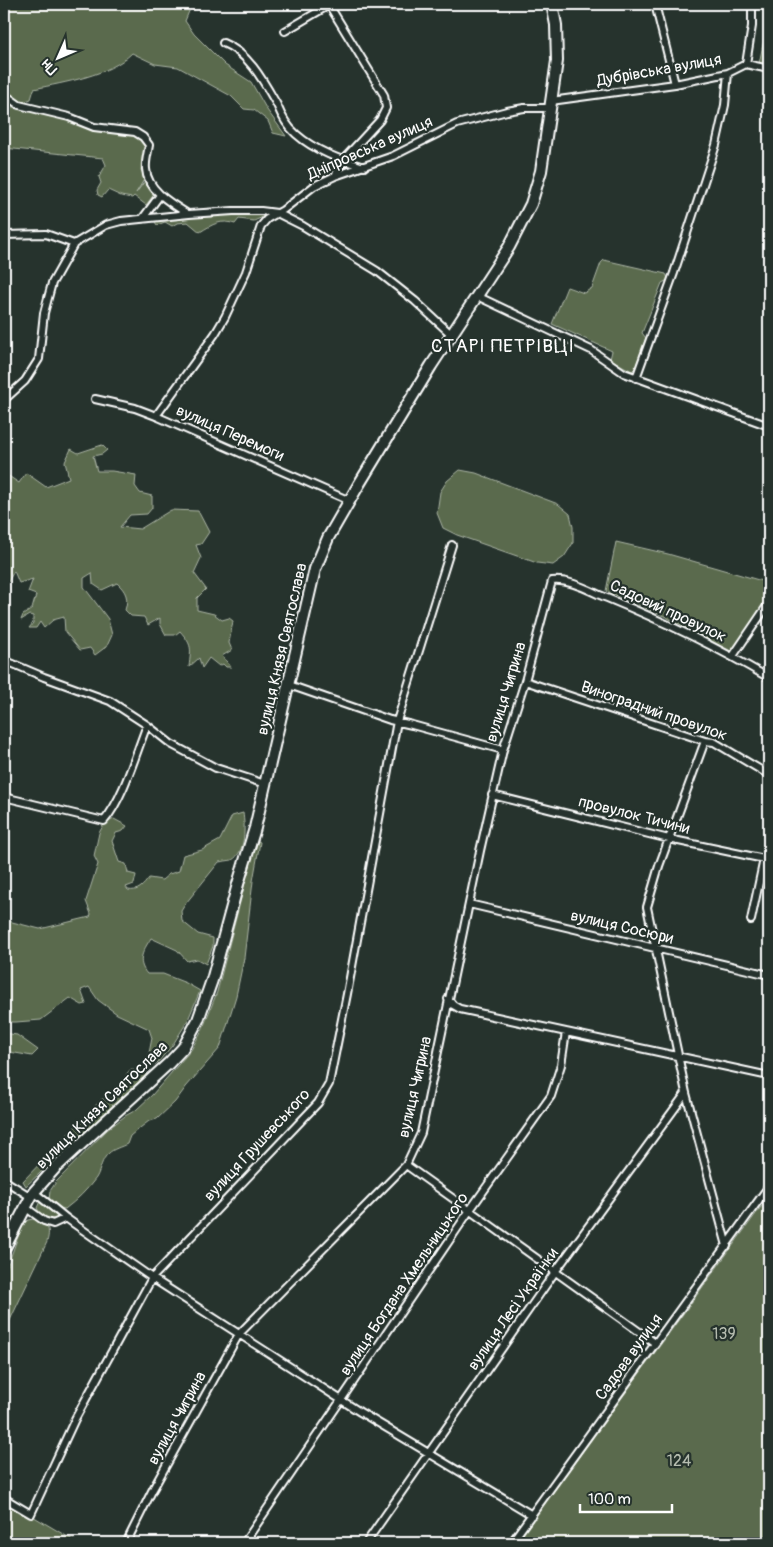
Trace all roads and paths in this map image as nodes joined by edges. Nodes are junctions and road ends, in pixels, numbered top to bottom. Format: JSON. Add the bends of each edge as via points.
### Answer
{"nodes":[{"id":1,"x":330,"y":4,"type":"edge"},
{"id":2,"x":552,"y":4,"type":"edge"},
{"id":3,"x":655,"y":4,"type":"edge"},
{"id":4,"x":752,"y":4,"type":"edge"},
{"id":5,"x":285,"y":31,"type":"dead end"},
{"id":6,"x":223,"y":43,"type":"dead end"},
{"id":7,"x":746,"y":64,"type":"junction"},
{"id":8,"x":769,"y":69,"type":"edge"},
{"id":9,"x":728,"y":73,"type":"junction"},
{"id":10,"x":675,"y":84,"type":"junction"},
{"id":11,"x":4,"y":94,"type":"edge"},
{"id":12,"x":551,"y":105,"type":"junction"},
{"id":13,"x":343,"y":160,"type":"junction"},
{"id":14,"x":364,"y":167,"type":"junction"},
{"id":15,"x":335,"y":176,"type":"junction"},
{"id":16,"x":160,"y":195,"type":"junction"},
{"id":17,"x":188,"y":214,"type":"junction"},
{"id":18,"x":277,"y":214,"type":"junction"},
{"id":19,"x":143,"y":218,"type":"junction"},
{"id":20,"x":4,"y":235,"type":"edge"},
{"id":21,"x":74,"y":244,"type":"junction"},
{"id":22,"x":477,"y":296,"type":"junction"},
{"id":23,"x":452,"y":335,"type":"junction"},
{"id":24,"x":636,"y":378,"type":"junction"},
{"id":25,"x":95,"y":399,"type":"dead end"},
{"id":26,"x":4,"y":400,"type":"edge"},
{"id":27,"x":156,"y":416,"type":"junction"},
{"id":28,"x":769,"y":426,"type":"edge"},
{"id":29,"x":350,"y":501,"type":"junction"},
{"id":30,"x":452,"y":545,"type":"dead end"},
{"id":31,"x":552,"y":582,"type":"joint"},
{"id":32,"x":769,"y":603,"type":"edge"},
{"id":33,"x":733,"y":656,"type":"junction"},
{"id":34,"x":4,"y":660,"type":"edge"},
{"id":35,"x":769,"y":678,"type":"edge"},
{"id":36,"x":525,"y":682,"type":"junction"},
{"id":37,"x":289,"y":685,"type":"junction"},
{"id":38,"x":397,"y":721,"type":"junction"},
{"id":39,"x":147,"y":725,"type":"junction"},
{"id":40,"x":705,"y":741,"type":"junction"},
{"id":41,"x":503,"y":750,"type":"junction"},
{"id":42,"x":769,"y":775,"type":"edge"},
{"id":43,"x":266,"y":784,"type":"junction"},
{"id":44,"x":492,"y":795,"type":"junction"},
{"id":45,"x":4,"y":797,"type":"edge"},
{"id":46,"x":669,"y":839,"type":"junction"},
{"id":47,"x":767,"y":860,"type":"edge"},
{"id":48,"x":469,"y":904,"type":"junction"},
{"id":49,"x":751,"y":920,"type":"dead end"},
{"id":50,"x":656,"y":949,"type":"junction"},
{"id":51,"x":769,"y":975,"type":"edge"},
{"id":52,"x":448,"y":999,"type":"junction"},
{"id":53,"x":566,"y":1032,"type":"junction"},
{"id":54,"x":678,"y":1055,"type":"junction"},
{"id":55,"x":769,"y":1076,"type":"edge"},
{"id":56,"x":686,"y":1093,"type":"junction"},
{"id":57,"x":406,"y":1165,"type":"junction"},
{"id":58,"x":4,"y":1180,"type":"edge"},
{"id":59,"x":769,"y":1186,"type":"edge"},
{"id":60,"x":33,"y":1195,"type":"junction"},
{"id":61,"x":25,"y":1207,"type":"junction"},
{"id":62,"x":470,"y":1210,"type":"junction"},
{"id":63,"x":66,"y":1218,"type":"junction"},
{"id":64,"x":727,"y":1246,"type":"junction"},
{"id":65,"x":4,"y":1249,"type":"edge"},
{"id":66,"x":555,"y":1272,"type":"junction"},
{"id":67,"x":152,"y":1278,"type":"junction"},
{"id":68,"x":239,"y":1334,"type":"junction"},
{"id":69,"x":656,"y":1343,"type":"junction"},
{"id":70,"x":341,"y":1400,"type":"junction"},
{"id":71,"x":428,"y":1454,"type":"junction"},
{"id":72,"x":4,"y":1498,"type":"edge"},
{"id":73,"x":532,"y":1515,"type":"junction"},
{"id":74,"x":126,"y":1543,"type":"edge"},
{"id":75,"x":244,"y":1543,"type":"edge"},
{"id":76,"x":366,"y":1543,"type":"edge"},
{"id":77,"x":511,"y":1543,"type":"edge"}],
"edges":[{"from":1,"to":5,"type":"street"},
{"from":1,"to":13,"type":"street","via":[[384,95],[386,108],[380,120]]},
{"from":2,"to":12,"type":"main road","name":"вулиця Князя Святослава","via":[[557,61]]},
{"from":3,"to":10,"type":"street"},
{"from":4,"to":7,"type":"street"},
{"from":6,"to":13,"type":"street","via":[[233,47],[250,64],[294,133]]},
{"from":7,"to":8,"type":"street","name":"Дубрівська вулиця"},
{"from":7,"to":9,"type":"street","name":"Дубрівська вулиця"},
{"from":9,"to":10,"type":"street","name":"Дубрівська вулиця"},
{"from":9,"to":24,"type":"street","via":[[716,145]]},
{"from":10,"to":12,"type":"street","name":"Дубрівська вулиця"},
{"from":11,"to":16,"type":"street","via":[[19,105],[69,117],[94,127],[135,132],[143,137],[149,145],[146,169]]},
{"from":12,"to":14,"type":"street","name":"Дніпровська вулиця","via":[[507,111],[456,124]]},
{"from":12,"to":22,"type":"main road","name":"вулиця Князя Святослава","via":[[541,171],[532,204]]},
{"from":13,"to":14,"type":"street"},
{"from":13,"to":15,"type":"street"},
{"from":14,"to":15,"type":"street","name":"Дніпровська вулиця"},
{"from":15,"to":18,"type":"street","name":"Дніпровська вулиця","via":[[314,186]]},
{"from":16,"to":17,"type":"street"},
{"from":16,"to":19,"type":"street"},
{"from":17,"to":18,"type":"street","via":[[233,211]]},
{"from":17,"to":19,"type":"street"},
{"from":18,"to":23,"type":"street","via":[[377,270]]},
{"from":18,"to":27,"type":"street","name":"Дніпровська вулиця","via":[[261,226],[246,272],[215,334]]},
{"from":19,"to":21,"type":"street","via":[[106,225]]},
{"from":20,"to":21,"type":"street","via":[[46,234]]},
{"from":21,"to":26,"type":"street","via":[[52,283],[44,313],[38,360],[26,381]]},
{"from":22,"to":23,"type":"main road","name":"вулиця Князя Святослава"},
{"from":22,"to":24,"type":"street","via":[[591,350]]},
{"from":23,"to":29,"type":"main road","name":"вулиця Князя Святослава"},
{"from":24,"to":28,"type":"street"},
{"from":25,"to":27,"type":"street","name":"вулиця Перемоги"},
{"from":27,"to":29,"type":"street","name":"вулиця Перемоги"},
{"from":29,"to":37,"type":"main road","name":"вулиця Князя Святослава","via":[[328,538],[315,569]]},
{"from":30,"to":38,"type":"street","name":"вулиця Грушевського"},
{"from":31,"to":33,"type":"street","name":"Садовий провулок","via":[[576,585]]},
{"from":31,"to":36,"type":"street","name":"вулиця Чигрина"},
{"from":32,"to":33,"type":"street"},
{"from":33,"to":35,"type":"street","name":"Садовий провулок"},
{"from":34,"to":39,"type":"street","via":[[110,701]]},
{"from":36,"to":40,"type":"street","name":"Виноградний провулок"},
{"from":36,"to":41,"type":"street","name":"вулиця Чигрина"},
{"from":37,"to":38,"type":"street"},
{"from":37,"to":43,"type":"main road","name":"вулиця Князя Святослава"},
{"from":38,"to":41,"type":"street"},
{"from":38,"to":67,"type":"street","name":"вулиця Грушевського","via":[[329,1084],[318,1103]]},
{"from":39,"to":43,"type":"street","via":[[171,744],[216,768]]},
{"from":39,"to":45,"type":"street","via":[[112,813],[104,821]]},
{"from":40,"to":42,"type":"street","name":"Виноградний провулок","via":[[714,742]]},
{"from":40,"to":46,"type":"street"},
{"from":41,"to":44,"type":"street","name":"вулиця Чигрина"},
{"from":43,"to":60,"type":"main road","name":"вулиця Князя Святослава","via":[[212,980],[198,1020],[183,1048],[56,1167]]},
{"from":44,"to":46,"type":"street","name":"провулок Тичини"},
{"from":44,"to":48,"type":"street","name":"вулиця Чигрина"},
{"from":46,"to":47,"type":"street","name":"провулок Тичини"},
{"from":46,"to":50,"type":"street","via":[[647,907]]},
{"from":47,"to":49,"type":"street"},
{"from":48,"to":50,"type":"street","name":"вулиця Сосюри"},
{"from":48,"to":52,"type":"street","name":"вулиця Чигрина"},
{"from":50,"to":51,"type":"street","name":"вулиця Сосюри"},
{"from":50,"to":54,"type":"street"},
{"from":52,"to":53,"type":"street","via":[[460,1009]]},
{"from":52,"to":57,"type":"street","name":"вулиця Чигрина","via":[[421,1133]]},
{"from":53,"to":54,"type":"street"},
{"from":53,"to":62,"type":"street","name":"вулиця Богдана Хмельницького","via":[[561,1066],[551,1096]]},
{"from":54,"to":55,"type":"street"},
{"from":54,"to":56,"type":"street"},
{"from":56,"to":64,"type":"street"},
{"from":56,"to":66,"type":"street","name":"вулиця Лесі Українки"},
{"from":57,"to":62,"type":"street"},
{"from":57,"to":68,"type":"street","name":"вулиця Чигрина"},
{"from":58,"to":60,"type":"street"},
{"from":59,"to":64,"type":"street","name":"Садова вулиця"},
{"from":60,"to":61,"type":"main road","name":"вулиця Князя Святослава"},
{"from":60,"to":63,"type":"street"},
{"from":61,"to":63,"type":"street","via":[[53,1224]]},
{"from":61,"to":65,"type":"main road","name":"вулиця Князя Святослава"},
{"from":62,"to":66,"type":"street"},
{"from":62,"to":70,"type":"street","name":"вулиця Богдана Хмельницького"},
{"from":63,"to":67,"type":"street"},
{"from":64,"to":69,"type":"street","name":"Садова вулиця"},
{"from":66,"to":69,"type":"street"},
{"from":66,"to":71,"type":"street","name":"вулиця Лесі Українки"},
{"from":67,"to":68,"type":"street"},
{"from":67,"to":72,"type":"street","name":"вулиця Грушевського","via":[[75,1419],[31,1514]]},
{"from":68,"to":70,"type":"street"},
{"from":68,"to":74,"type":"street","name":"вулиця Чигрина"},
{"from":69,"to":73,"type":"street","name":"Садова вулиця"},
{"from":70,"to":71,"type":"street"},
{"from":70,"to":75,"type":"street","name":"вулиця Богдана Хмельницького"},
{"from":71,"to":73,"type":"street"},
{"from":71,"to":76,"type":"street","name":"вулиця Лесі Українки"},
{"from":73,"to":77,"type":"street","name":"Садова вулиця"}]}
